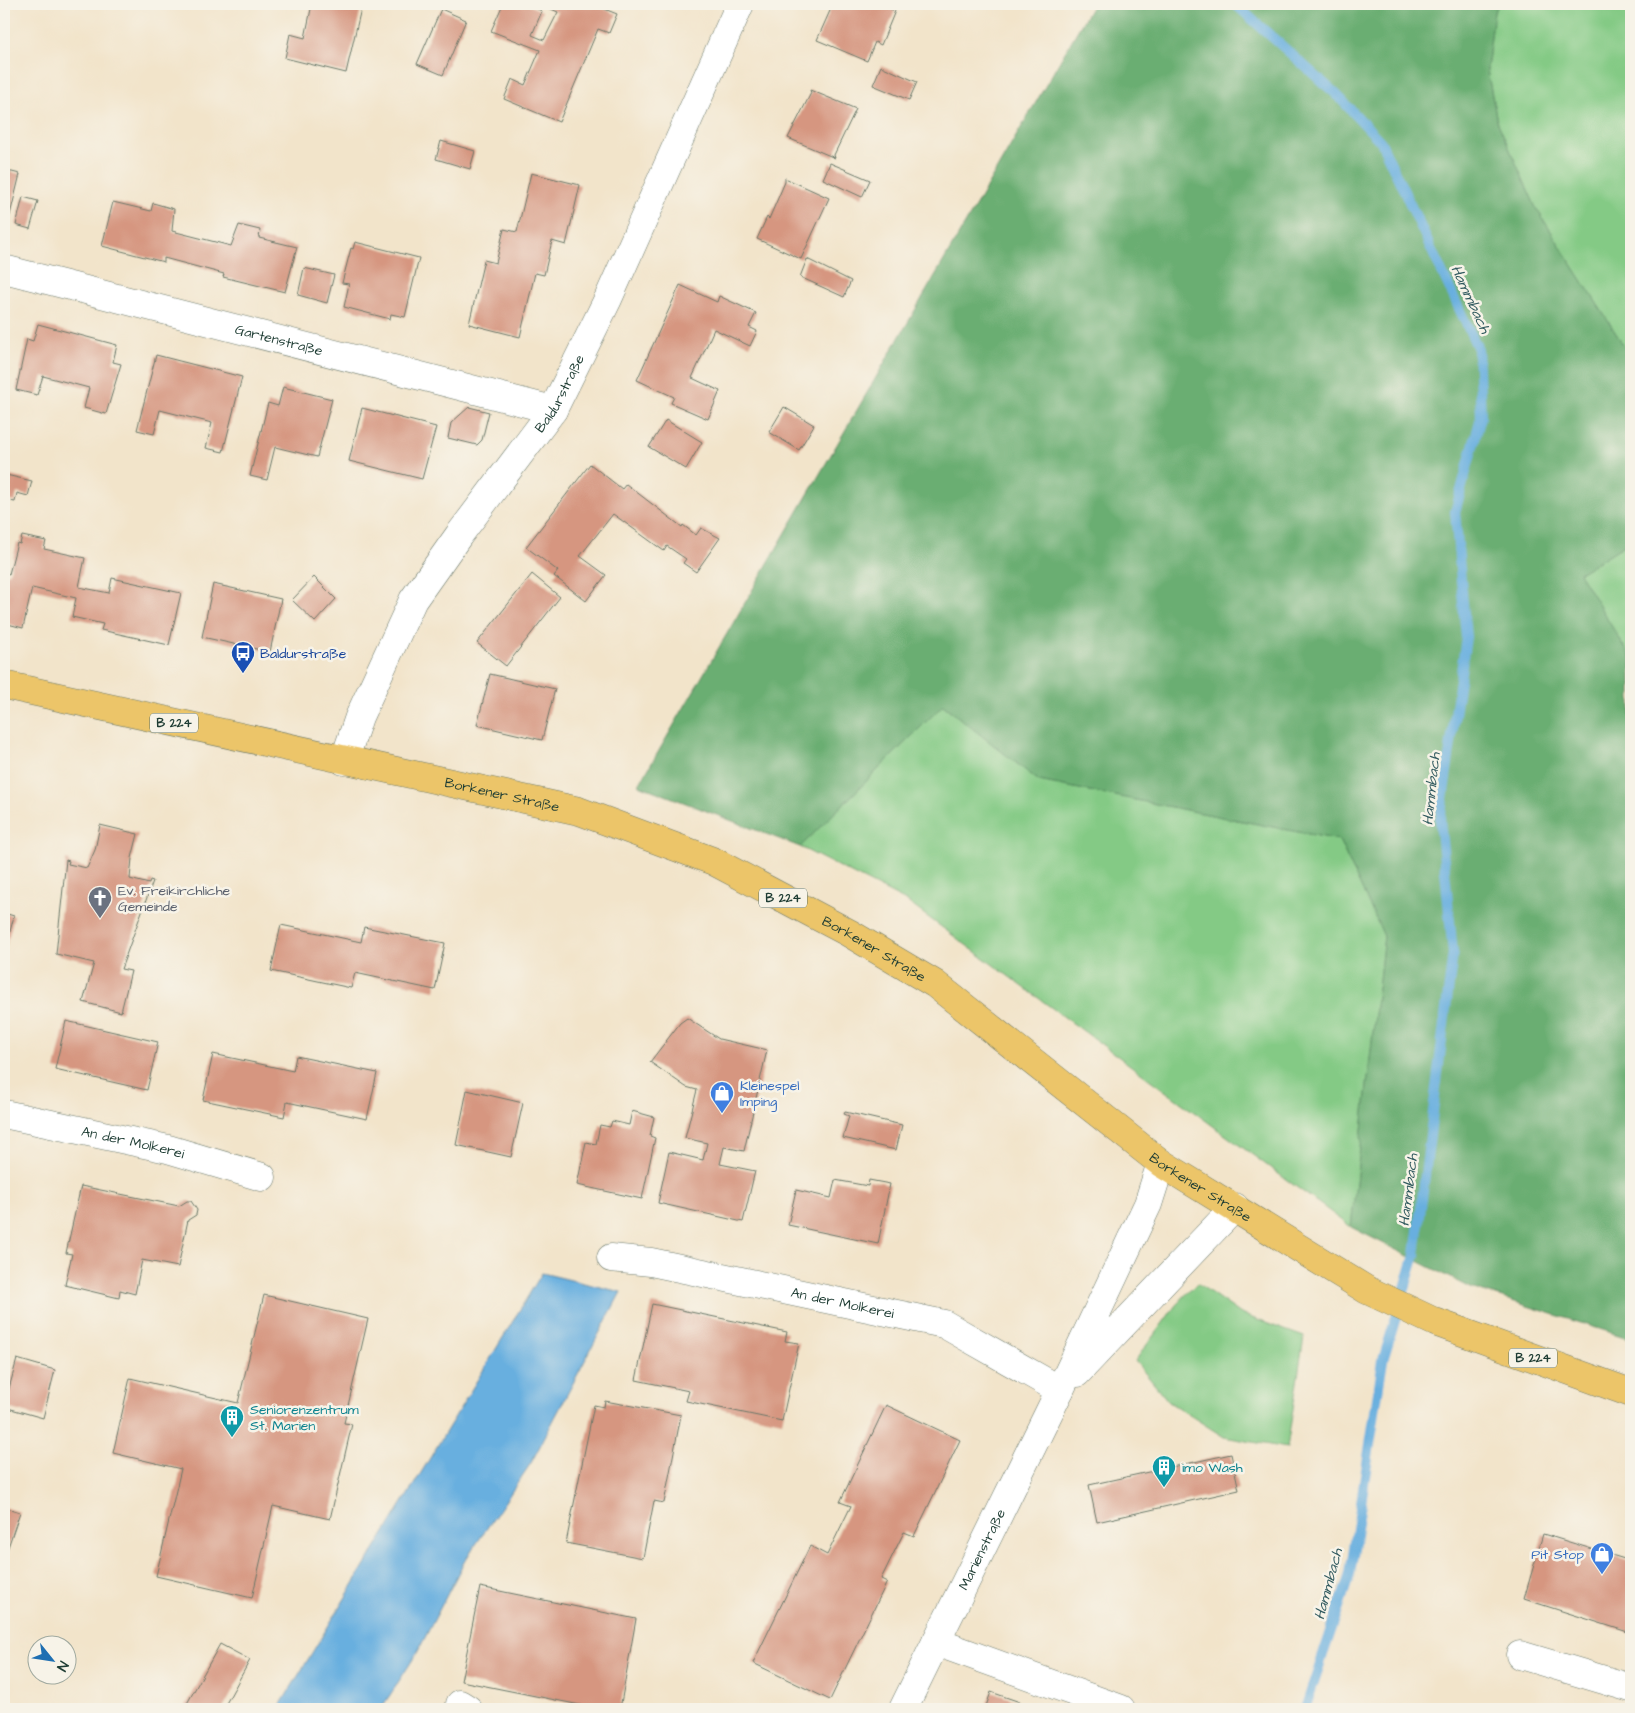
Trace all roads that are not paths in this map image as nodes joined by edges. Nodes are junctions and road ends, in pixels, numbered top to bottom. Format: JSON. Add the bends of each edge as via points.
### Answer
{"nodes":[{"id":1,"x":740,"y":4,"type":"edge"},
{"id":2,"x":4,"y":269,"type":"edge"},
{"id":3,"x":553,"y":410,"type":"junction"},
{"id":4,"x":4,"y":684,"type":"edge"},
{"id":5,"x":344,"y":761,"type":"junction"},
{"id":6,"x":4,"y":1114,"type":"edge"},
{"id":7,"x":1161,"y":1163,"type":"junction"},
{"id":8,"x":262,"y":1177,"type":"dead end"},
{"id":9,"x":1234,"y":1207,"type":"junction"},
{"id":10,"x":611,"y":1258,"type":"dead end"},
{"id":11,"x":1060,"y":1390,"type":"junction"},
{"id":12,"x":1631,"y":1393,"type":"edge"},
{"id":13,"x":936,"y":1642,"type":"junction"},
{"id":14,"x":1520,"y":1655,"type":"dead end"},
{"id":15,"x":1631,"y":1688,"type":"edge"},
{"id":16,"x":903,"y":1709,"type":"edge"},
{"id":17,"x":1121,"y":1709,"type":"edge"}],
"edges":[{"from":1,"to":3,"type":"street","name":"Baldurstraße","via":[[608,299]]},
{"from":2,"to":3,"type":"street","name":"Gartenstraße"},
{"from":3,"to":5,"type":"street","name":"Baldurstraße","via":[[413,600],[358,717]]},
{"from":4,"to":5,"type":"main road","name":"Borkener Straße","number":"B 224"},
{"from":5,"to":7,"type":"main road","name":"Borkener Straße","number":"B 224","via":[[579,811],[713,861],[849,933],[936,984]]},
{"from":6,"to":8,"type":"street","name":"An der Molkerei","via":[[168,1149]]},
{"from":7,"to":9,"type":"main road","name":"Borkener Straße","number":"B 224"},
{"from":7,"to":11,"type":"street","name":"Marienstraße","via":[[1148,1204]]},
{"from":9,"to":11,"type":"street","name":"Marienstraße"},
{"from":9,"to":12,"type":"main road","name":"Borkener Straße","number":"B 224","via":[[1367,1290],[1435,1322]]},
{"from":10,"to":11,"type":"street","name":"An der Molkerei","via":[[650,1262],[944,1324]]},
{"from":11,"to":13,"type":"street","name":"Marienstraße"},
{"from":13,"to":16,"type":"street","name":"Marienstraße"},
{"from":13,"to":17,"type":"street"},
{"from":14,"to":15,"type":"street"}]}
